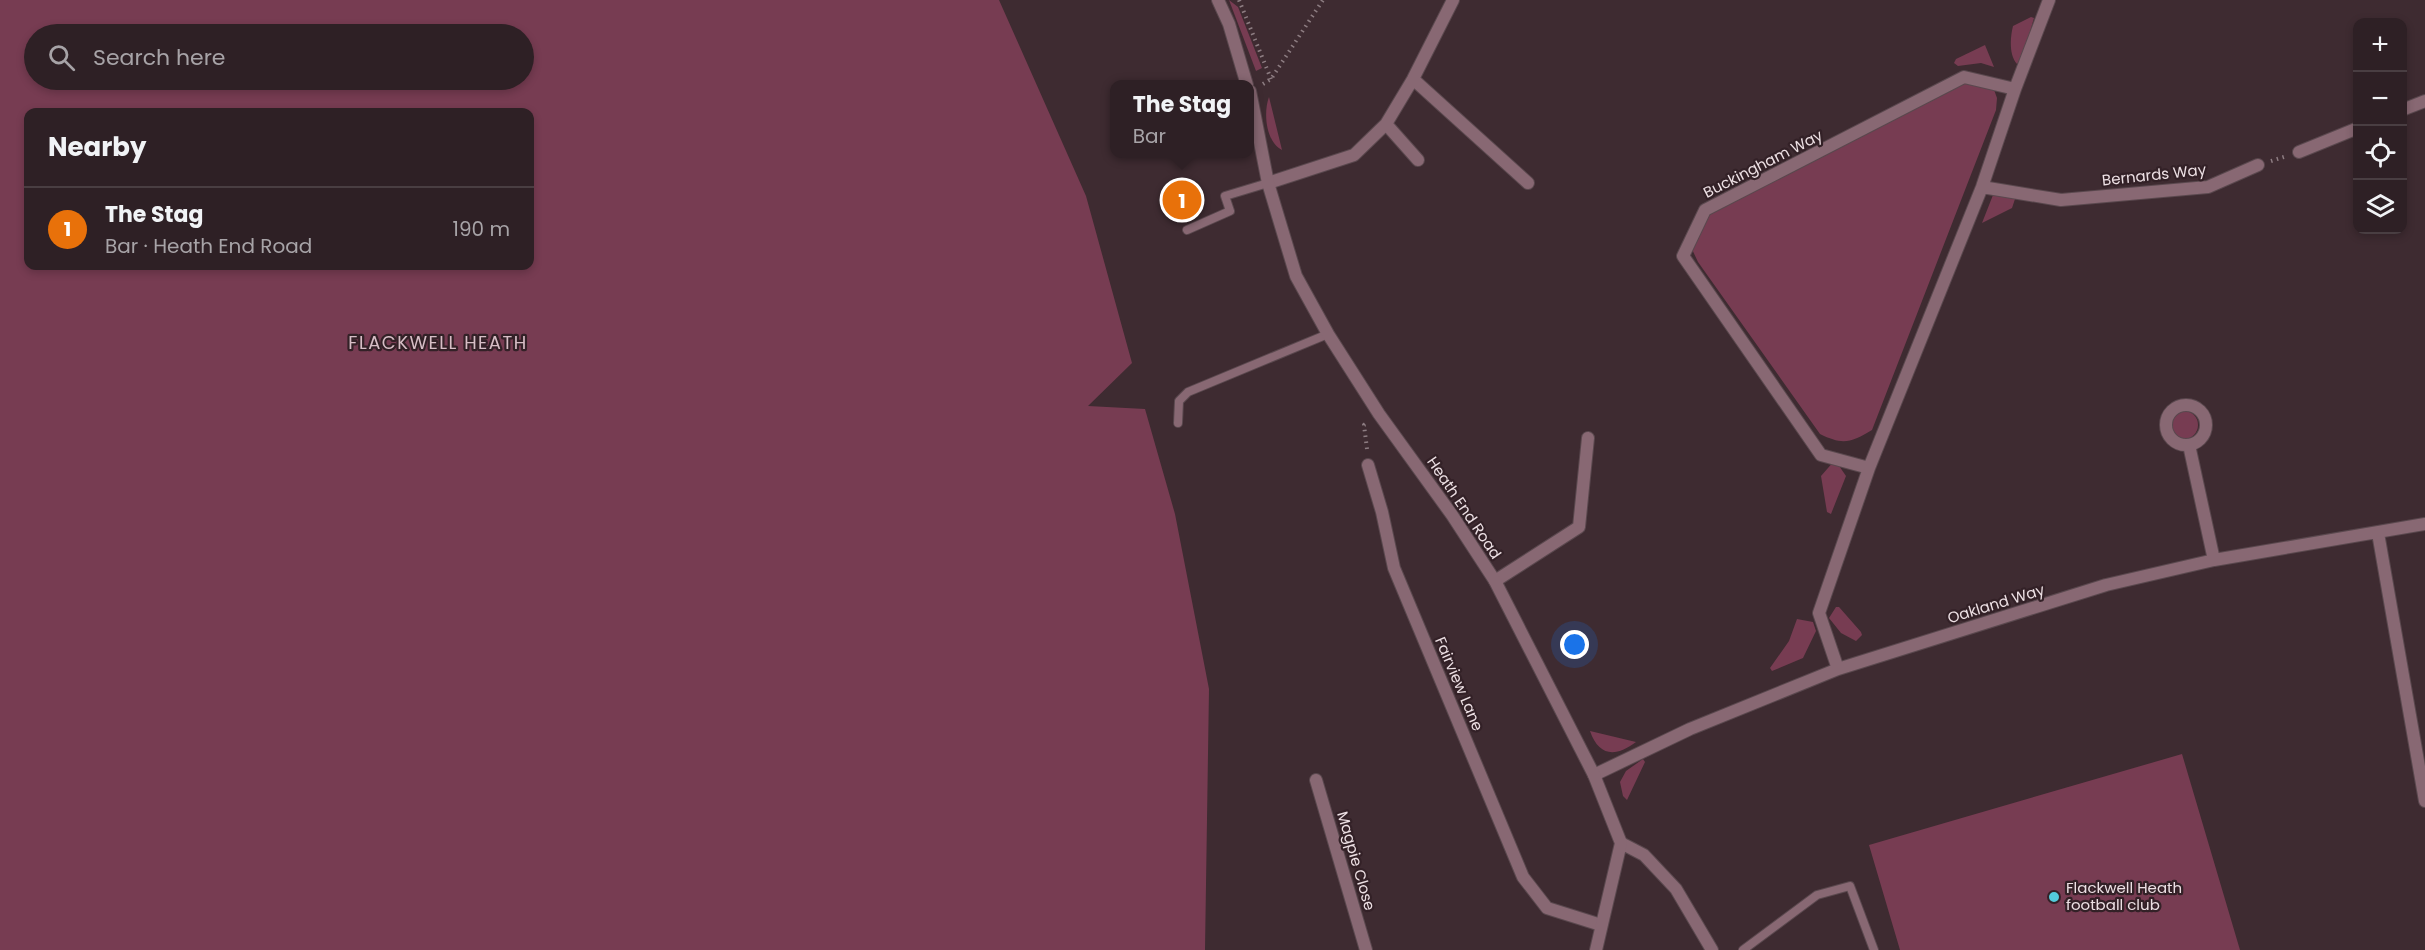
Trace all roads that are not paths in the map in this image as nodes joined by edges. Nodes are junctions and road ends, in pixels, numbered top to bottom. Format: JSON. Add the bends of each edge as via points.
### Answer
{"nodes":[{"id":1,"x":1218,"y":0,"type":"edge"},
{"id":2,"x":1453,"y":0,"type":"edge"},
{"id":3,"x":2049,"y":0,"type":"edge"},
{"id":4,"x":1413,"y":79,"type":"junction"},
{"id":5,"x":1247,"y":80,"type":"edge"},
{"id":6,"x":2015,"y":89,"type":"junction"},
{"id":7,"x":2425,"y":100,"type":"edge"},
{"id":8,"x":2407,"y":108,"type":"edge"},
{"id":9,"x":1254,"y":111,"type":"edge"},
{"id":10,"x":1386,"y":124,"type":"junction"},
{"id":11,"x":2353,"y":130,"type":"edge"},
{"id":12,"x":2299,"y":152,"type":"road end"},
{"id":13,"x":1418,"y":160,"type":"dead end"},
{"id":14,"x":2258,"y":165,"type":"road end"},
{"id":15,"x":1268,"y":183,"type":"junction"},
{"id":16,"x":1528,"y":183,"type":"dead end"},
{"id":17,"x":1982,"y":187,"type":"junction"},
{"id":18,"x":1187,"y":230,"type":"dead end"},
{"id":19,"x":1328,"y":334,"type":"junction"},
{"id":20,"x":1178,"y":423,"type":"dead end"},
{"id":21,"x":1588,"y":438,"type":"dead end"},
{"id":22,"x":2189,"y":445,"type":"dead end"},
{"id":23,"x":1368,"y":465,"type":"road end"},
{"id":24,"x":1869,"y":468,"type":"junction"},
{"id":25,"x":2425,"y":524,"type":"edge"},
{"id":26,"x":2378,"y":533,"type":"junction"},
{"id":27,"x":2214,"y":561,"type":"junction"},
{"id":28,"x":1495,"y":581,"type":"junction"},
{"id":29,"x":1838,"y":669,"type":"junction"},
{"id":30,"x":1594,"y":775,"type":"junction"},
{"id":31,"x":1316,"y":780,"type":"dead end"},
{"id":32,"x":2425,"y":801,"type":"edge"},
{"id":33,"x":1621,"y":843,"type":"junction"},
{"id":34,"x":1601,"y":925,"type":"junction"},
{"id":35,"x":1366,"y":950,"type":"edge"},
{"id":36,"x":1596,"y":950,"type":"edge"},
{"id":37,"x":1712,"y":950,"type":"edge"},
{"id":38,"x":1743,"y":950,"type":"edge"},
{"id":39,"x":1874,"y":950,"type":"edge"}],
"edges":[{"from":1,"to":5,"type":"street"},
{"from":2,"to":4,"type":"street"},
{"from":3,"to":6,"type":"street"},
{"from":4,"to":10,"type":"street"},
{"from":4,"to":16,"type":"street"},
{"from":6,"to":17,"type":"street"},
{"from":6,"to":24,"type":"street","name":"Buckingham Way","via":[[1964,77],[1705,210],[1683,256],[1821,454]]},
{"from":7,"to":8,"type":"street"},
{"from":9,"to":15,"type":"street","name":"Heath End Road"},
{"from":10,"to":13,"type":"street"},
{"from":10,"to":15,"type":"street","via":[[1354,155]]},
{"from":11,"to":12,"type":"street"},
{"from":14,"to":17,"type":"street","name":"Bernards Way","via":[[2208,187],[2061,200]]},
{"from":15,"to":18,"type":"lane","via":[[1225,196],[1230,211]]},
{"from":15,"to":19,"type":"street","name":"Heath End Road","via":[[1296,276]]},
{"from":17,"to":24,"type":"street"},
{"from":19,"to":20,"type":"lane","via":[[1188,392],[1179,401]]},
{"from":19,"to":28,"type":"street","name":"Heath End Road"},
{"from":21,"to":28,"type":"street","via":[[1579,527]]},
{"from":22,"to":27,"type":"street"},
{"from":23,"to":34,"type":"street","name":"Fairview Lane","via":[[1394,568],[1523,877],[1547,908]]},
{"from":24,"to":29,"type":"street","via":[[1819,613]]},
{"from":25,"to":26,"type":"street","name":"Oakland Way"},
{"from":26,"to":27,"type":"street","name":"Oakland Way"},
{"from":26,"to":32,"type":"street"},
{"from":27,"to":29,"type":"street","name":"Oakland Way","via":[[2106,585]]},
{"from":28,"to":30,"type":"street","name":"Heath End Road"},
{"from":29,"to":30,"type":"street","name":"Oakland Way","via":[[1690,729]]},
{"from":30,"to":33,"type":"street","name":"Heath End Road"},
{"from":31,"to":35,"type":"street","name":"Magpie Close"},
{"from":33,"to":34,"type":"street"},
{"from":33,"to":37,"type":"street","via":[[1644,855],[1676,888]]},
{"from":34,"to":36,"type":"street"},
{"from":38,"to":39,"type":"lane","via":[[1817,895],[1850,886]]}]}
